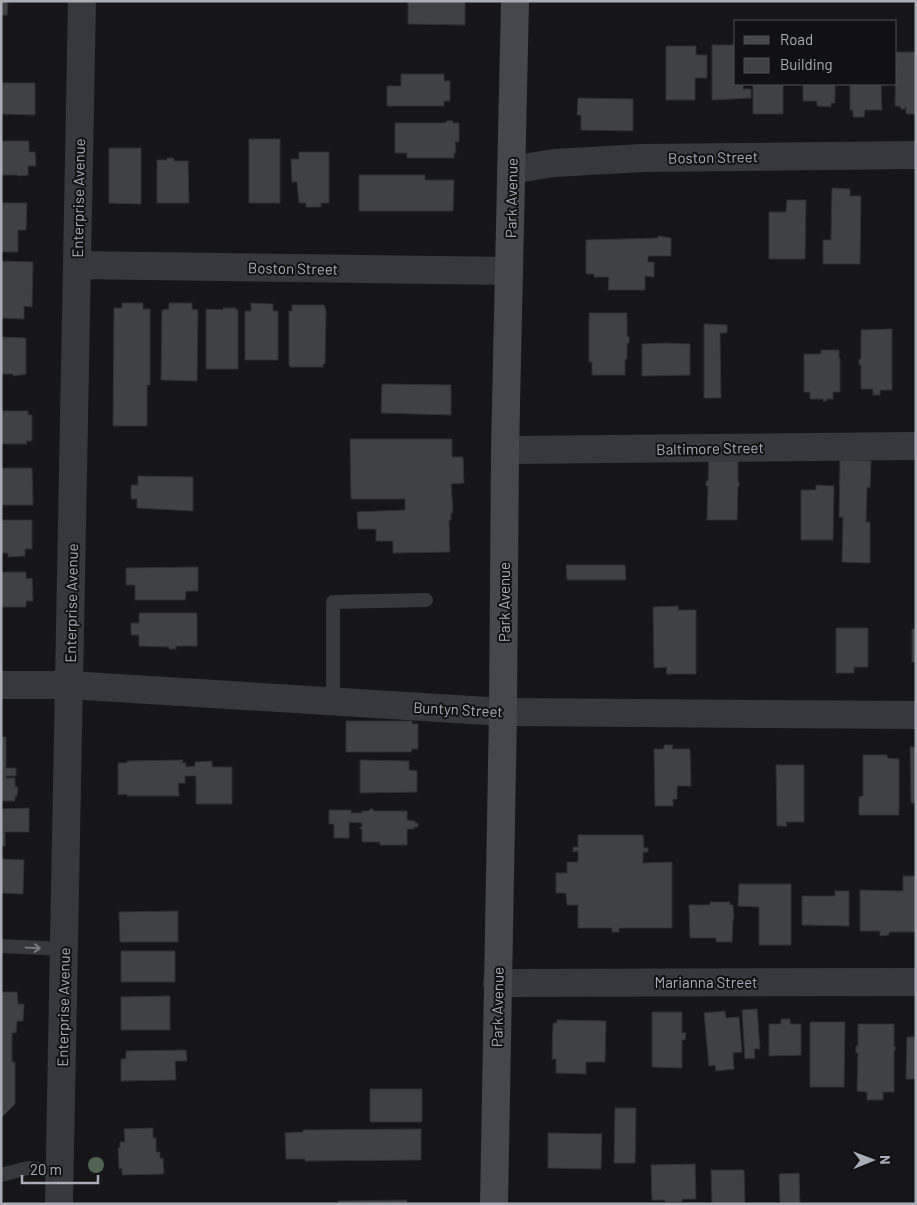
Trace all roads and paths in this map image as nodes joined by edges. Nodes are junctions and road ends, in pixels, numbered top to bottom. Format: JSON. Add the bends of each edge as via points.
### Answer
{"nodes":[{"id":1,"x":82,"y":1,"type":"edge"},
{"id":2,"x":516,"y":1,"type":"edge"},
{"id":3,"x":916,"y":155,"type":"edge"},
{"id":4,"x":511,"y":170,"type":"junction"},
{"id":5,"x":77,"y":265,"type":"junction"},
{"id":6,"x":509,"y":272,"type":"junction"},
{"id":7,"x":916,"y":446,"type":"edge"},
{"id":8,"x":505,"y":450,"type":"junction"},
{"id":9,"x":426,"y":600,"type":"dead end"},
{"id":10,"x":1,"y":684,"type":"edge"},
{"id":11,"x":69,"y":685,"type":"junction"},
{"id":12,"x":333,"y":701,"type":"junction"},
{"id":13,"x":503,"y":712,"type":"junction"},
{"id":14,"x":916,"y":715,"type":"edge"},
{"id":15,"x":1,"y":946,"type":"edge"},
{"id":16,"x":64,"y":950,"type":"junction"},
{"id":17,"x":916,"y":982,"type":"edge"},
{"id":18,"x":497,"y":983,"type":"junction"},
{"id":19,"x":60,"y":1171,"type":"junction"},
{"id":20,"x":1,"y":1175,"type":"edge"},
{"id":21,"x":59,"y":1204,"type":"edge"},
{"id":22,"x":494,"y":1204,"type":"edge"}],
"edges":[{"from":1,"to":5,"type":"street","name":"Enterprise Avenue"},
{"from":2,"to":4,"type":"main road","name":"Park Avenue"},
{"from":3,"to":4,"type":"street","name":"Boston Street","via":[[642,158],[554,163]]},
{"from":4,"to":6,"type":"main road","name":"Park Avenue"},
{"from":5,"to":6,"type":"street","name":"Boston Street"},
{"from":5,"to":11,"type":"street","name":"Enterprise Avenue"},
{"from":6,"to":8,"type":"main road","name":"Park Avenue"},
{"from":7,"to":8,"type":"street","name":"Baltimore Street"},
{"from":8,"to":13,"type":"main road","name":"Park Avenue"},
{"from":9,"to":12,"type":"lane","via":[[333,602]]},
{"from":10,"to":11,"type":"street","name":"Buntyn Street"},
{"from":11,"to":12,"type":"street","name":"Buntyn Street"},
{"from":11,"to":16,"type":"street","name":"Enterprise Avenue"},
{"from":12,"to":13,"type":"street","name":"Buntyn Street"},
{"from":13,"to":14,"type":"street","name":"Buntyn Street"},
{"from":13,"to":18,"type":"main road","name":"Park Avenue"},
{"from":15,"to":16,"type":"lane","one_way":true},
{"from":16,"to":19,"type":"street","name":"Enterprise Avenue"},
{"from":17,"to":18,"type":"street","name":"Marianna Street"},
{"from":18,"to":22,"type":"main road","name":"Park Avenue"},
{"from":19,"to":20,"type":"lane","via":[[28,1168]]},
{"from":19,"to":21,"type":"street","name":"Enterprise Avenue"}]}
